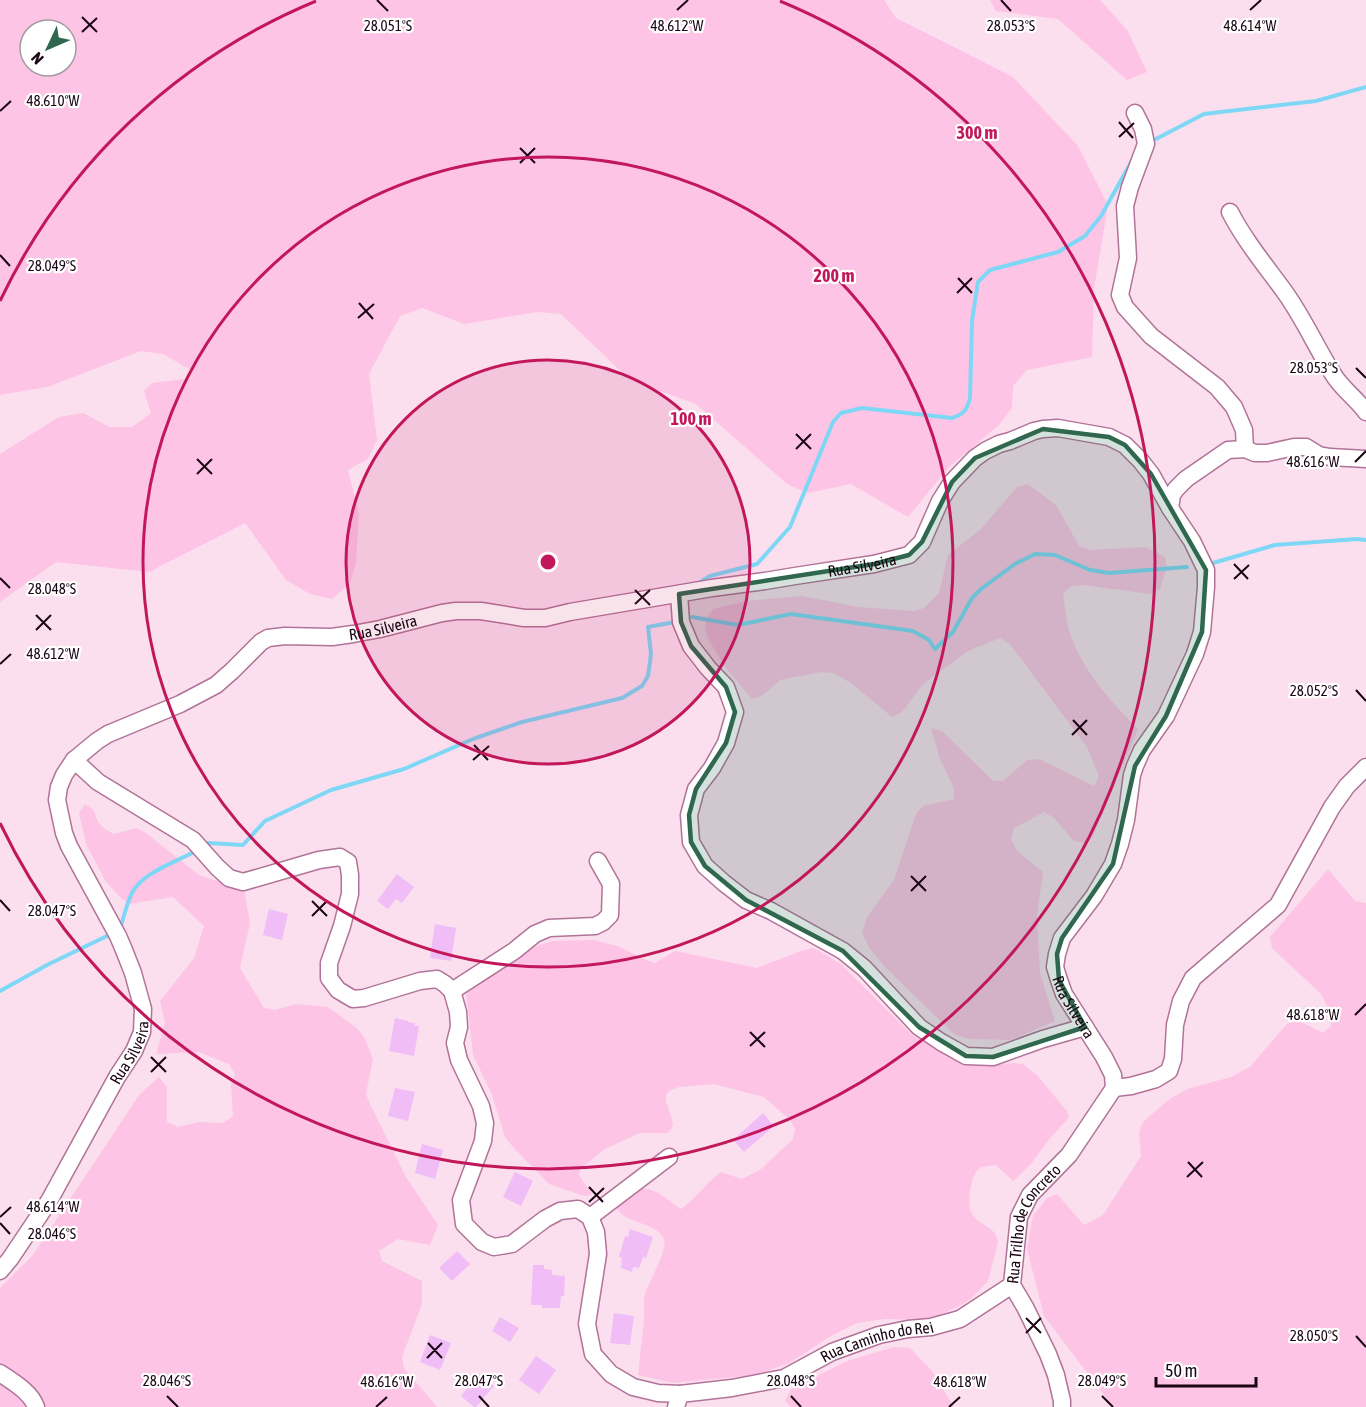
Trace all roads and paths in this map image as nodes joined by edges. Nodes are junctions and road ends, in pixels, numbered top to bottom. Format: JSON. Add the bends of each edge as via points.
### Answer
{"nodes":[{"id":1,"x":1135,"y":113,"type":"dead end"},
{"id":2,"x":1230,"y":212,"type":"dead end"},
{"id":3,"x":1366,"y":412,"type":"edge"},
{"id":4,"x":1245,"y":448,"type":"junction"},
{"id":5,"x":1366,"y":459,"type":"edge"},
{"id":6,"x":1170,"y":508,"type":"junction"},
{"id":7,"x":679,"y":594,"type":"junction"},
{"id":8,"x":74,"y":760,"type":"junction"},
{"id":9,"x":1366,"y":767,"type":"edge"},
{"id":10,"x":598,"y":861,"type":"dead end"},
{"id":11,"x":452,"y":991,"type":"junction"},
{"id":12,"x":1085,"y":1027,"type":"junction"},
{"id":13,"x":1114,"y":1088,"type":"junction"},
{"id":14,"x":669,"y":1157,"type":"dead end"},
{"id":15,"x":590,"y":1217,"type":"junction"},
{"id":16,"x":0,"y":1271,"type":"edge"},
{"id":17,"x":1012,"y":1285,"type":"junction"},
{"id":18,"x":0,"y":1373,"type":"edge"},
{"id":19,"x":678,"y":1400,"type":"edge"},
{"id":20,"x":36,"y":1407,"type":"edge"},
{"id":21,"x":1062,"y":1407,"type":"edge"}],
"edges":[{"from":1,"to":4,"type":"street","via":[[1146,144],[1125,206],[1128,258],[1120,295],[1151,336],[1217,387],[1234,407],[1244,429]]},
{"from":2,"to":3,"type":"street","via":[[1285,293],[1333,375]]},
{"from":4,"to":5,"type":"street","via":[[1267,453],[1306,447],[1330,458]]},
{"from":4,"to":6,"type":"street","via":[[1228,450],[1186,480],[1172,495]]},
{"from":6,"to":7,"type":"street","name":"Rua Silveira","via":[[1151,474],[1125,446],[1109,437],[1043,429],[999,444],[975,458],[952,482],[922,542],[909,555],[874,564]]},
{"from":6,"to":12,"type":"street","name":"Rua Silveira","via":[[1206,570],[1202,632],[1166,716],[1135,766],[1126,820],[1113,864],[1062,938],[1057,954],[1059,981]]},
{"from":7,"to":8,"type":"street","name":"Rua Silveira","via":[[545,618],[456,611],[354,634],[268,638],[216,685],[108,734]]},
{"from":7,"to":12,"type":"street","via":[[681,622],[692,646],[726,687],[735,712],[726,744],[696,789],[689,815],[691,842],[705,866],[746,900],[843,951],[919,1027],[966,1056],[993,1057]]},
{"from":8,"to":11,"type":"street","via":[[98,782],[193,840],[229,878],[243,882],[330,858],[340,857],[348,862],[350,894],[328,963],[329,978],[338,990],[353,999],[364,998],[436,979]]},
{"from":8,"to":16,"type":"street","name":"Rua Silveira","via":[[64,775],[57,800],[64,833],[124,950],[141,1000],[143,1022],[134,1051],[48,1201]]},
{"from":9,"to":13,"type":"street","via":[[1332,807],[1278,905],[1193,978],[1181,1001],[1169,1071],[1156,1079]]},
{"from":10,"to":11,"type":"street","via":[[611,884],[610,915],[603,922],[595,926],[549,928],[535,934]]},
{"from":11,"to":15,"type":"street","via":[[458,1012],[455,1043],[459,1060],[482,1106],[485,1124],[483,1141],[461,1200],[464,1224],[482,1242],[494,1247],[512,1244],[560,1211],[578,1209]]},
{"from":12,"to":13,"type":"street","name":"Rua Silveira","via":[[1104,1057]]},
{"from":13,"to":17,"type":"street","name":"Rua Trilho de Concreto","via":[[1069,1155],[1030,1195],[1019,1217]]},
{"from":14,"to":15,"type":"street"},
{"from":15,"to":19,"type":"street","name":"Rua Caminho do Rei","via":[[598,1254],[587,1324],[594,1354],[611,1374],[633,1387]]},
{"from":17,"to":19,"type":"street","name":"Rua Caminho do Rei","via":[[960,1319],[879,1335],[832,1352],[784,1378]]},
{"from":17,"to":21,"type":"street","name":"Rua Trilho de Concreto","via":[[1048,1354]]},
{"from":18,"to":20,"type":"street","via":[[21,1388]]}]}
